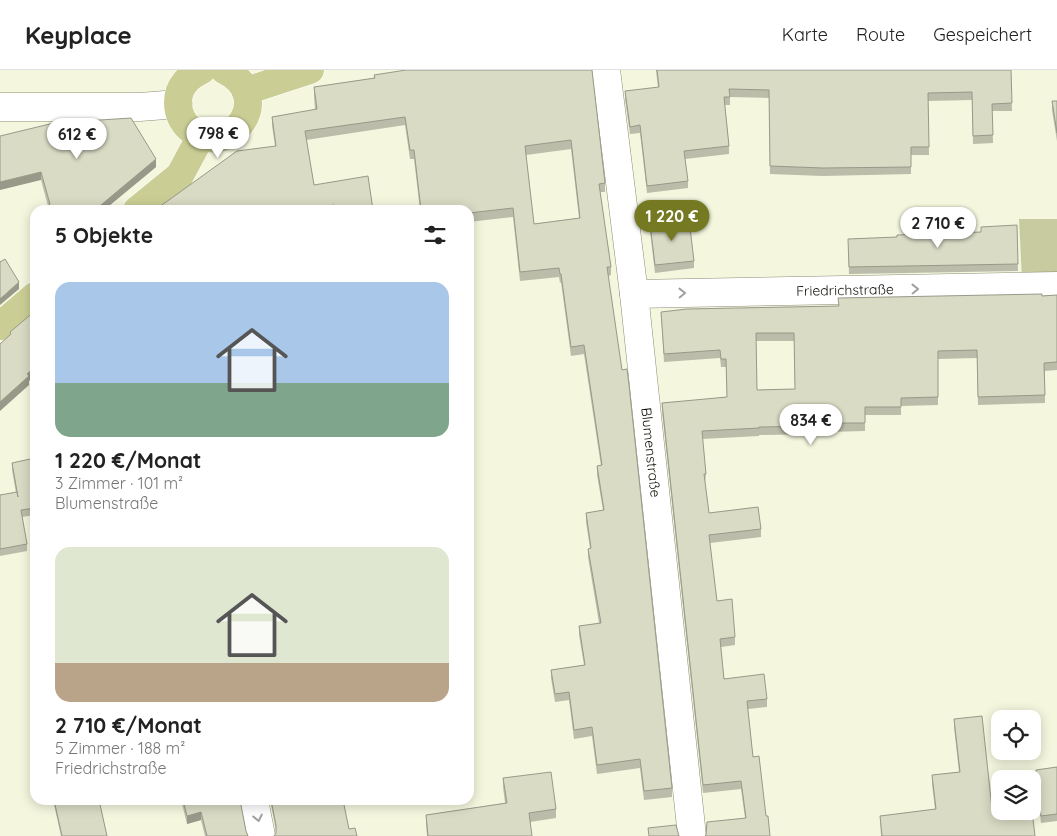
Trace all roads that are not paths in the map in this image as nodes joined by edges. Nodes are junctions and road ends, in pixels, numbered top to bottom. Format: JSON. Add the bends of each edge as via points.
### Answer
{"nodes":[{"id":1,"x":206,"y":70,"type":"edge"},
{"id":2,"x":310,"y":70,"type":"edge"},
{"id":3,"x":606,"y":70,"type":"edge"},
{"id":4,"x":246,"y":91,"type":"junction"},
{"id":5,"x":178,"y":104,"type":"junction"},
{"id":6,"x":0,"y":107,"type":"edge"},
{"id":7,"x":201,"y":136,"type":"junction"},
{"id":8,"x":143,"y":205,"type":"edge"},
{"id":9,"x":1057,"y":286,"type":"edge"},
{"id":10,"x":634,"y":294,"type":"junction"},
{"id":11,"x":30,"y":300,"type":"edge"},
{"id":12,"x":0,"y":326,"type":"edge"},
{"id":13,"x":255,"y":805,"type":"edge"},
{"id":14,"x":261,"y":836,"type":"edge"},
{"id":15,"x":692,"y":836,"type":"edge"}],
"edges":[{"from":1,"to":4,"type":"main road","via":[[233,75]]},
{"from":1,"to":5,"type":"main road","via":[[187,79]]},
{"from":2,"to":4,"type":"main road"},
{"from":3,"to":10,"type":"street","name":"Blumenstraße"},
{"from":4,"to":7,"type":"main road","via":[[246,114],[233,132],[223,137]]},
{"from":5,"to":6,"type":"street"},
{"from":5,"to":7,"type":"main road","via":[[184,123]]},
{"from":7,"to":8,"type":"main road","via":[[180,175]]},
{"from":10,"to":9,"type":"street","name":"Friedrichstraße","one_way":true},
{"from":10,"to":15,"type":"street","name":"Blumenstraße"},
{"from":11,"to":12,"type":"main road"},
{"from":13,"to":14,"type":"street","one_way":true}]}
